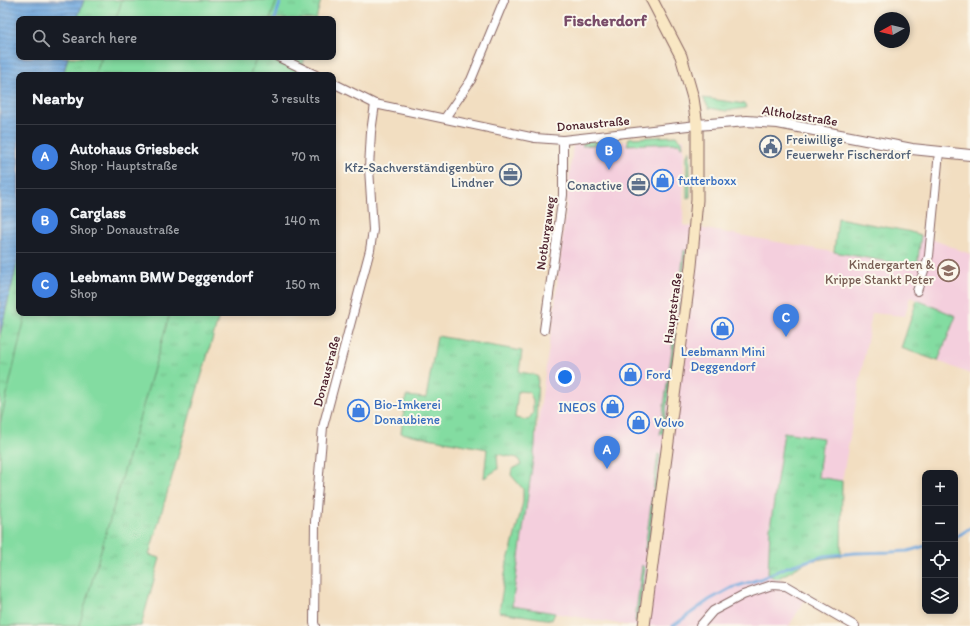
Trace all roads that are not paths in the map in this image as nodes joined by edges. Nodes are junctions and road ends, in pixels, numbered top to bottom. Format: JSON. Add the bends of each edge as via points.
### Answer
{"nodes":[{"id":1,"x":504,"y":0,"type":"edge"},
{"id":2,"x":652,"y":0,"type":"edge"},
{"id":3,"x":284,"y":60,"type":"edge"},
{"id":4,"x":310,"y":72,"type":"edge"},
{"id":5,"x":336,"y":84,"type":"edge"},
{"id":6,"x":375,"y":104,"type":"junction"},
{"id":7,"x":445,"y":118,"type":"junction"},
{"id":8,"x":697,"y":125,"type":"junction"},
{"id":9,"x":563,"y":140,"type":"junction"},
{"id":10,"x":939,"y":152,"type":"junction"},
{"id":11,"x":970,"y":155,"type":"edge"},
{"id":12,"x":917,"y":291,"type":"dead end"},
{"id":13,"x":544,"y":330,"type":"dead end"},
{"id":14,"x":314,"y":625,"type":"edge"},
{"id":15,"x":644,"y":626,"type":"edge"},
{"id":16,"x":700,"y":626,"type":"edge"},
{"id":17,"x":855,"y":626,"type":"edge"}],
"edges":[{"from":1,"to":7,"type":"street","via":[[471,80]]},
{"from":2,"to":8,"type":"main road","name":"Hauptstraße","via":[[681,56],[693,98]]},
{"from":3,"to":4,"type":"street"},
{"from":5,"to":6,"type":"street","name":"Donaustraße"},
{"from":6,"to":7,"type":"street","name":"Donaustraße"},
{"from":6,"to":14,"type":"street","name":"Donaustraße","via":[[370,161],[373,230],[370,250],[323,428],[315,521]]},
{"from":7,"to":9,"type":"street","name":"Donaustraße","via":[[535,138]]},
{"from":8,"to":9,"type":"street","name":"Donaustraße"},
{"from":8,"to":10,"type":"street","name":"Altholzstraße","via":[[747,121],[778,123]]},
{"from":8,"to":15,"type":"main road","name":"Hauptstraße","via":[[698,200],[694,244]]},
{"from":9,"to":13,"type":"street","name":"Notburgaweg","via":[[563,196]]},
{"from":10,"to":11,"type":"street","name":"Altholzstraße"},
{"from":10,"to":12,"type":"street","via":[[928,256]]},
{"from":16,"to":17,"type":"street","via":[[713,611],[743,594],[772,585],[786,586]]}]}
